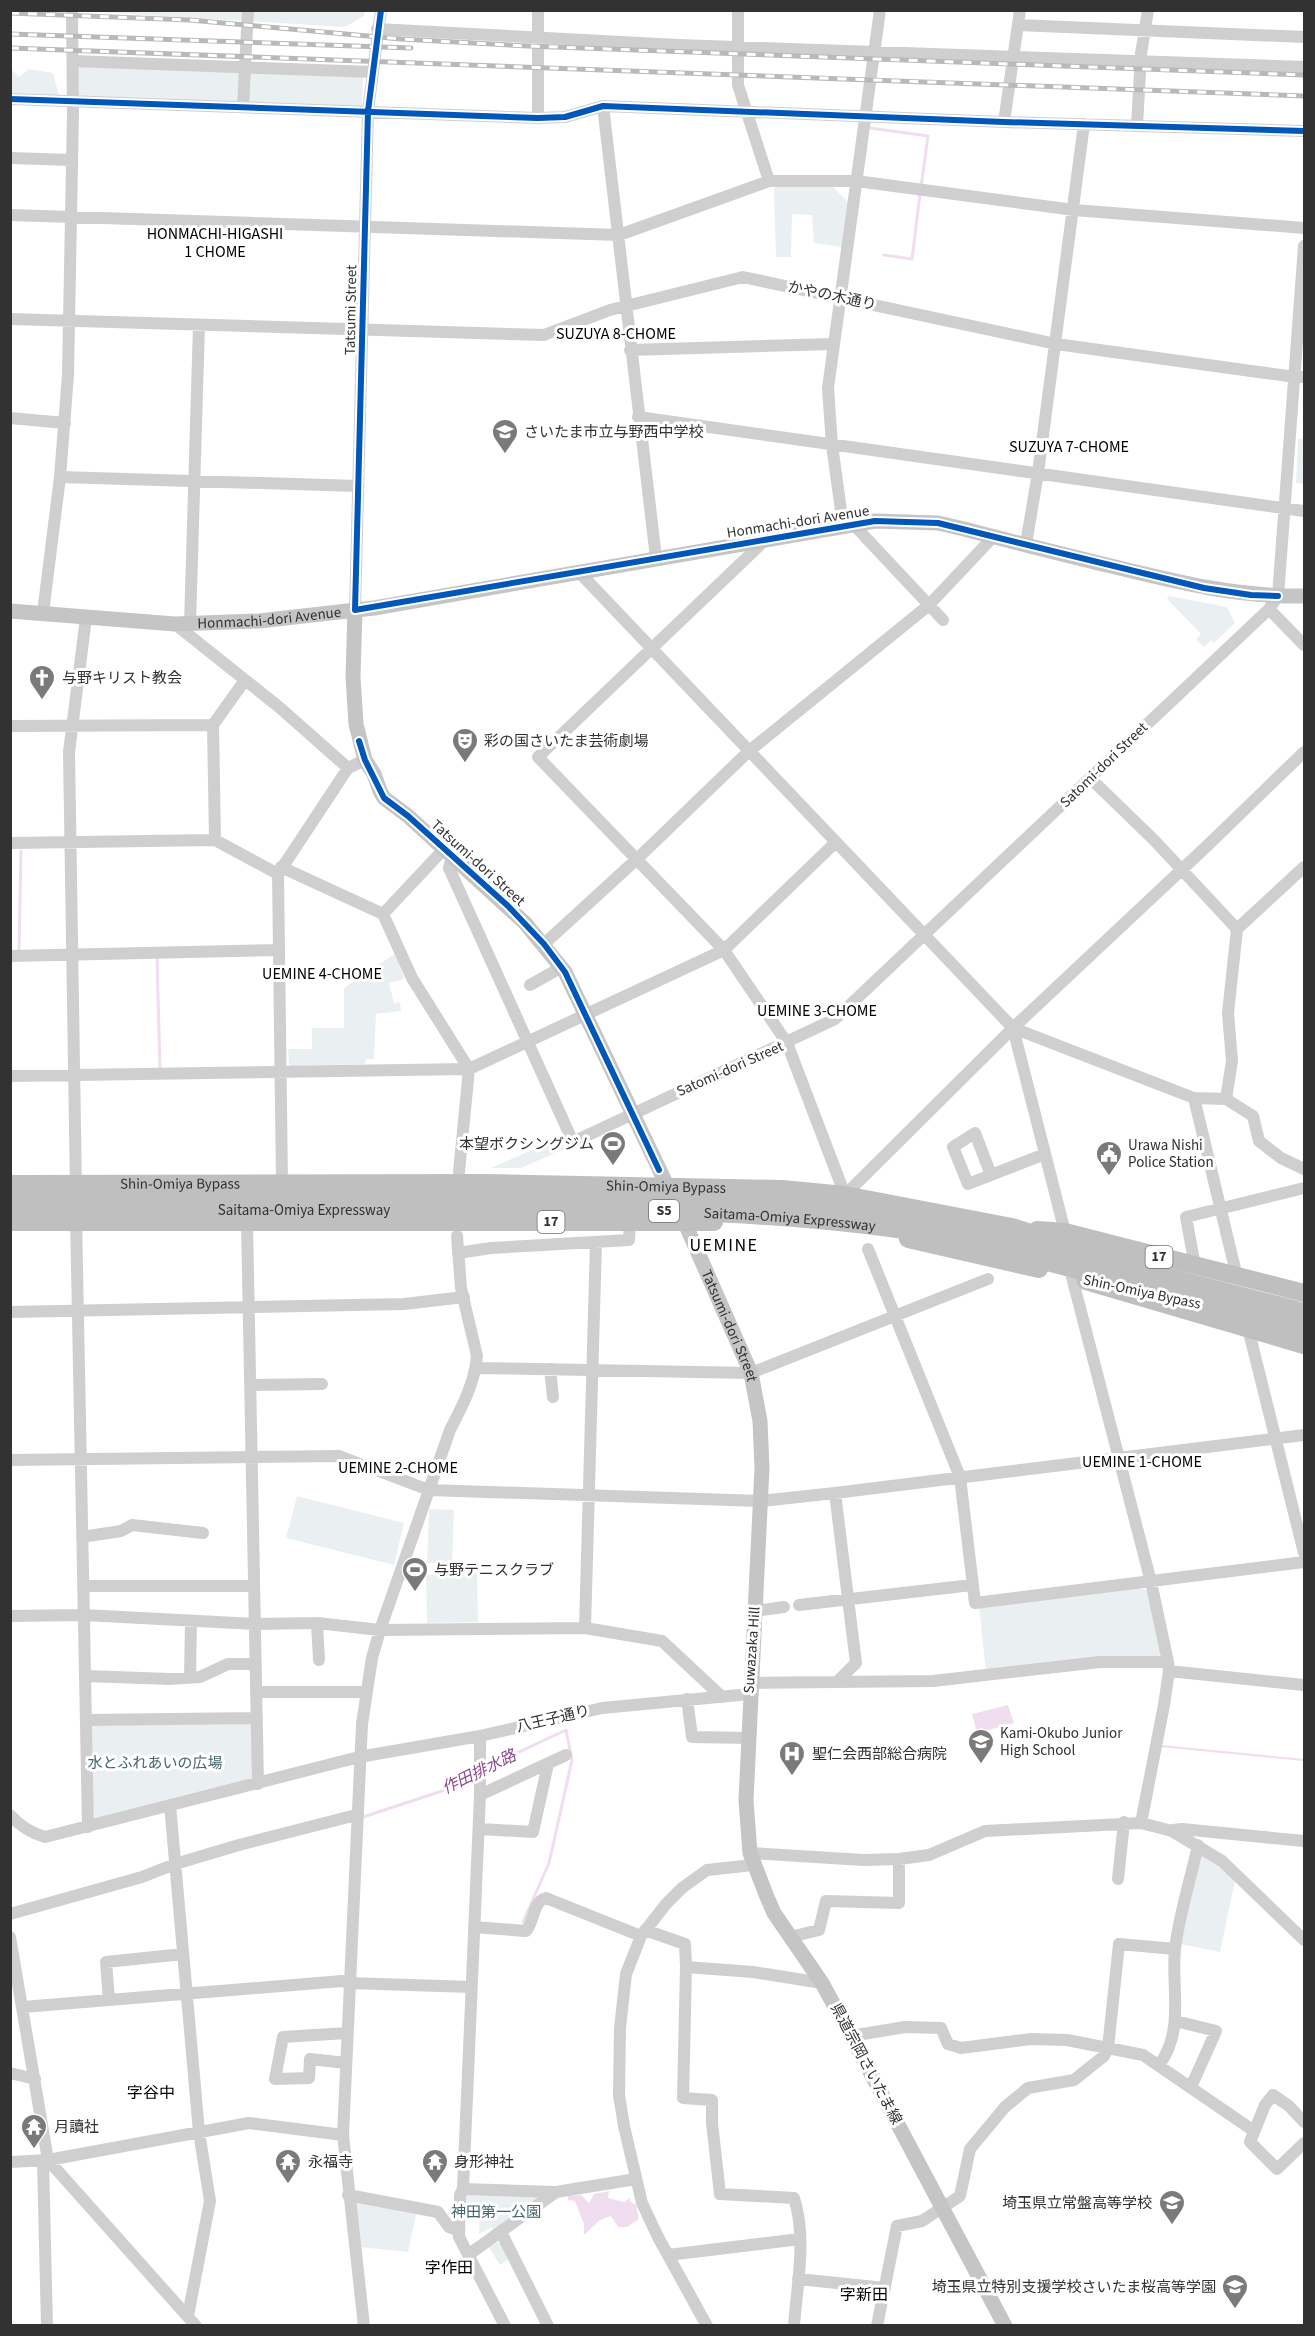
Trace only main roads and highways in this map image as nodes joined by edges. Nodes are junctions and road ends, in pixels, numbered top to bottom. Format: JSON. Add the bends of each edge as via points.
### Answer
{"nodes":[{"id":1,"x":1305,"y":596,"type":"edge"},
{"id":2,"x":10,"y":610,"type":"edge"},
{"id":3,"x":355,"y":610,"type":"junction"},
{"id":4,"x":10,"y":1184,"type":"edge"},
{"id":5,"x":667,"y":1186,"type":"junction"},
{"id":6,"x":10,"y":1196,"type":"edge"},
{"id":7,"x":10,"y":1210,"type":"edge"},
{"id":8,"x":684,"y":1221,"type":"junction"},
{"id":9,"x":10,"y":1222,"type":"edge"},
{"id":10,"x":1069,"y":1239,"type":"junction"},
{"id":11,"x":1079,"y":1279,"type":"junction"},
{"id":12,"x":1155,"y":1292,"type":"junction"},
{"id":13,"x":1305,"y":1293,"type":"edge"},
{"id":14,"x":1305,"y":1312,"type":"edge"},
{"id":15,"x":1305,"y":1328,"type":"edge"},
{"id":16,"x":1305,"y":1337,"type":"edge"},
{"id":17,"x":1305,"y":1345,"type":"edge"},
{"id":18,"x":761,"y":1501,"type":"joint"},
{"id":19,"x":746,"y":1800,"type":"joint"},
{"id":20,"x":1005,"y":2325,"type":"edge"}],
"edges":[{"from":1,"to":3,"type":"main road","name":"Honmachi-dori Avenue","via":[[1273,603],[947,525],[875,521]]},
{"from":2,"to":3,"type":"main road","name":"Honmachi-dori Avenue","via":[[182,624],[259,621]]},
{"from":3,"to":5,"type":"main road","name":"Tatsumi-dori Street","via":[[354,706],[365,760],[408,816],[508,906],[562,967]]},
{"from":4,"to":5,"type":"highway","name":"Shin-Omiya Bypass","number":"17"},
{"from":5,"to":8,"type":"main road","name":"Tatsumi-dori Street"},
{"from":5,"to":10,"type":"highway","name":"Shin-Omiya Bypass","number":"17","via":[[845,1195]]},
{"from":6,"to":14,"type":"highway","name":"Saitama-Omiya Expressway","number":"S5","bridge":true,"via":[[679,1196],[806,1203],[959,1226]]},
{"from":7,"to":12,"type":"highway","name":"Saitama-Omiya Expressway","number":"S5","bridge":true,"via":[[744,1213],[900,1228],[947,1237]]},
{"from":8,"to":9,"type":"highway","name":"Shin-Omiya Bypass","number":"17"},
{"from":8,"to":11,"type":"highway","name":"Shin-Omiya Bypass","number":"17","via":[[808,1224],[863,1231]]},
{"from":8,"to":18,"type":"main road","name":"Tatsumi-dori Street","via":[[751,1373],[762,1444]]},
{"from":10,"to":13,"type":"highway","number":"17"},
{"from":10,"to":14,"type":"highway","name":"Shin-Omiya Bypass","number":"17"},
{"from":11,"to":15,"type":"highway","name":"Shin-Omiya Bypass","number":"17"},
{"from":11,"to":17,"type":"highway","number":"17"},
{"from":12,"to":15,"type":"highway","name":"Saitama-Omiya Expressway","number":"S5","bridge":true},
{"from":12,"to":16,"type":"highway","bridge":true},
{"from":18,"to":19,"type":"main road","name":"Suwazaka Hill"},
{"from":19,"to":20,"type":"main road","name":"県道宗岡さいたま線","via":[[751,1859],[774,1912],[822,1983]]}]}
